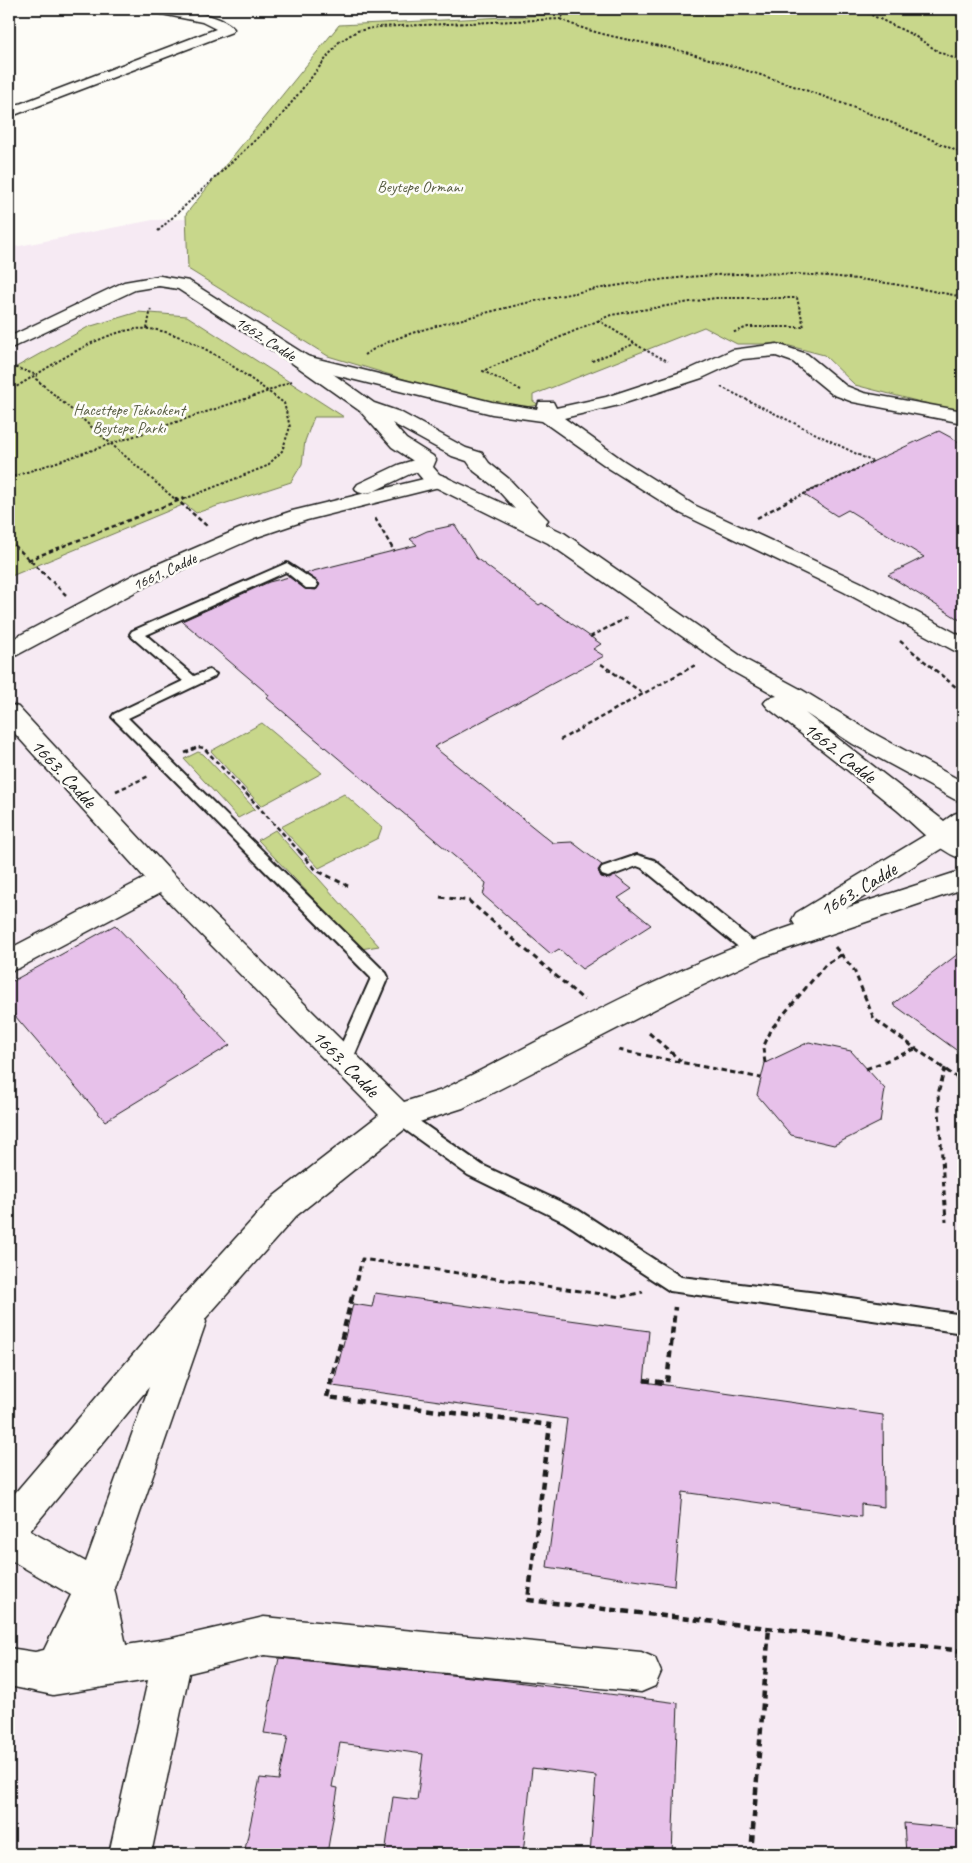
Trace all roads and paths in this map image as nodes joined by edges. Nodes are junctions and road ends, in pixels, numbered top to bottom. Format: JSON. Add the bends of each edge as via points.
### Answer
{"nodes":[{"id":1,"x":156,"y":9,"type":"edge"},
{"id":2,"x":569,"y":9,"type":"edge"},
{"id":3,"x":859,"y":9,"type":"edge"},
{"id":4,"x":560,"y":18,"type":"junction"},
{"id":5,"x":963,"y":62,"type":"edge"},
{"id":6,"x":9,"y":113,"type":"edge"},
{"id":7,"x":963,"y":154,"type":"edge"},
{"id":8,"x":158,"y":232,"type":"dead end"},
{"id":9,"x":963,"y":297,"type":"edge"},
{"id":10,"x":151,"y":308,"type":"dead end"},
{"id":11,"x":598,"y":320,"type":"junction"},
{"id":12,"x":147,"y":329,"type":"junction"},
{"id":13,"x":730,"y":333,"type":"dead end"},
{"id":14,"x":634,"y":344,"type":"junction"},
{"id":15,"x":10,"y":349,"type":"edge"},
{"id":16,"x":302,"y":361,"type":"junction"},
{"id":17,"x":592,"y":361,"type":"dead end"},
{"id":18,"x":346,"y":372,"type":"junction"},
{"id":19,"x":37,"y":374,"type":"junction"},
{"id":20,"x":695,"y":374,"type":"junction"},
{"id":21,"x":292,"y":381,"type":"dead end"},
{"id":22,"x":9,"y":391,"type":"edge"},
{"id":23,"x":524,"y":391,"type":"dead end"},
{"id":24,"x":266,"y":392,"type":"junction"},
{"id":25,"x":367,"y":407,"type":"junction"},
{"id":26,"x":547,"y":411,"type":"junction"},
{"id":27,"x":963,"y":417,"type":"edge"},
{"id":28,"x":112,"y":443,"type":"junction"},
{"id":29,"x":459,"y":452,"type":"junction"},
{"id":30,"x":425,"y":462,"type":"junction"},
{"id":31,"x":481,"y":467,"type":"junction"},
{"id":32,"x":9,"y":478,"type":"edge"},
{"id":33,"x":440,"y":481,"type":"junction"},
{"id":34,"x":179,"y":501,"type":"junction"},
{"id":35,"x":326,"y":508,"type":"junction"},
{"id":36,"x":373,"y":514,"type":"dead end"},
{"id":37,"x":556,"y":538,"type":"junction"},
{"id":38,"x":9,"y":540,"type":"edge"},
{"id":39,"x":757,"y":542,"type":"junction"},
{"id":40,"x":228,"y":544,"type":"junction"},
{"id":41,"x":394,"y":551,"type":"dead end"},
{"id":42,"x":28,"y":560,"type":"junction"},
{"id":43,"x":311,"y":585,"type":"dead end"},
{"id":44,"x":84,"y":610,"type":"junction"},
{"id":45,"x":631,"y":616,"type":"dead end"},
{"id":46,"x":590,"y":637,"type":"dead end"},
{"id":47,"x":11,"y":644,"type":"edge"},
{"id":48,"x":963,"y":646,"type":"edge"},
{"id":49,"x":602,"y":664,"type":"dead end"},
{"id":50,"x":698,"y":664,"type":"dead end"},
{"id":51,"x":740,"y":666,"type":"junction"},
{"id":52,"x":209,"y":674,"type":"dead end"},
{"id":53,"x":193,"y":682,"type":"junction"},
{"id":54,"x":644,"y":694,"type":"junction"},
{"id":55,"x":9,"y":712,"type":"edge"},
{"id":56,"x":560,"y":740,"type":"dead end"},
{"id":57,"x":182,"y":754,"type":"dead end"},
{"id":58,"x":154,"y":773,"type":"dead end"},
{"id":59,"x":963,"y":793,"type":"edge"},
{"id":60,"x":92,"y":802,"type":"junction"},
{"id":61,"x":963,"y":820,"type":"edge"},
{"id":62,"x":953,"y":843,"type":"edge"},
{"id":63,"x":608,"y":871,"type":"dead end"},
{"id":64,"x":963,"y":879,"type":"edge"},
{"id":65,"x":163,"y":880,"type":"junction"},
{"id":66,"x":348,"y":886,"type":"dead end"},
{"id":67,"x":440,"y":897,"type":"dead end"},
{"id":68,"x":818,"y":927,"type":"junction"},
{"id":69,"x":763,"y":946,"type":"junction"},
{"id":70,"x":841,"y":955,"type":"junction"},
{"id":71,"x":9,"y":961,"type":"edge"},
{"id":72,"x":608,"y":1020,"type":"junction"},
{"id":73,"x":649,"y":1033,"type":"dead end"},
{"id":74,"x":916,"y":1048,"type":"junction"},
{"id":75,"x":618,"y":1050,"type":"dead end"},
{"id":76,"x":343,"y":1061,"type":"junction"},
{"id":77,"x":682,"y":1063,"type":"junction"},
{"id":78,"x":765,"y":1063,"type":"dead end"},
{"id":79,"x":945,"y":1068,"type":"junction"},
{"id":80,"x":866,"y":1069,"type":"dead end"},
{"id":81,"x":761,"y":1078,"type":"dead end"},
{"id":82,"x":963,"y":1082,"type":"edge"},
{"id":83,"x":399,"y":1116,"type":"junction"},
{"id":84,"x":946,"y":1222,"type":"dead end"},
{"id":85,"x":678,"y":1286,"type":"junction"},
{"id":86,"x":195,"y":1306,"type":"junction"},
{"id":87,"x":963,"y":1324,"type":"edge"},
{"id":88,"x":673,"y":1329,"type":"dead end"},
{"id":89,"x":644,"y":1380,"type":"dead end"},
{"id":90,"x":9,"y":1528,"type":"edge"},
{"id":91,"x":9,"y":1540,"type":"edge"},
{"id":92,"x":95,"y":1588,"type":"junction"},
{"id":93,"x":769,"y":1628,"type":"junction"},
{"id":94,"x":9,"y":1650,"type":"edge"},
{"id":95,"x":963,"y":1651,"type":"edge"},
{"id":96,"x":173,"y":1657,"type":"junction"},
{"id":97,"x":111,"y":1666,"type":"junction"},
{"id":98,"x":9,"y":1667,"type":"edge"},
{"id":99,"x":641,"y":1672,"type":"dead end"},
{"id":100,"x":53,"y":1675,"type":"junction"},
{"id":101,"x":130,"y":1854,"type":"edge"},
{"id":102,"x":751,"y":1854,"type":"edge"}],
"edges":[{"from":1,"to":6,"type":"street","via":[[206,19],[227,28]]},
{"from":2,"to":4,"type":"path"},
{"from":3,"to":5,"type":"path"},
{"from":4,"to":7,"type":"path","via":[[616,40],[692,54],[822,94]]},
{"from":4,"to":8,"type":"path","via":[[378,27],[348,34],[281,116]]},
{"from":9,"to":18,"type":"path","via":[[901,285],[792,274],[716,276],[636,284],[474,316],[413,334],[366,352]]},
{"from":10,"to":12,"type":"path"},
{"from":11,"to":13,"type":"path","via":[[642,308],[714,298],[797,298],[804,327],[748,327]]},
{"from":11,"to":14,"type":"path"},
{"from":11,"to":23,"type":"path","via":[[483,371]]},
{"from":12,"to":19,"type":"path","via":[[135,328],[94,342]]},
{"from":12,"to":24,"type":"path","via":[[205,347]]},
{"from":14,"to":17,"type":"path"},
{"from":14,"to":20,"type":"path"},
{"from":15,"to":16,"type":"street","name":"1662. Cadde","via":[[64,316],[130,286],[159,281],[183,284]]},
{"from":15,"to":19,"type":"path"},
{"from":16,"to":18,"type":"street"},
{"from":16,"to":25,"type":"street","name":"1662. Cadde"},
{"from":18,"to":26,"type":"street","via":[[492,408]]},
{"from":19,"to":22,"type":"path"},
{"from":19,"to":28,"type":"path","via":[[36,379]]},
{"from":20,"to":26,"type":"street","via":[[612,401]]},
{"from":20,"to":27,"type":"street","via":[[739,354],[776,350],[800,358],[839,390],[860,398]]},
{"from":20,"to":39,"type":"path","via":[[873,462],[801,494],[753,520]]},
{"from":21,"to":24,"type":"path"},
{"from":24,"to":28,"type":"path"},
{"from":24,"to":34,"type":"path","via":[[284,403],[290,427],[282,451],[267,466]]},
{"from":25,"to":29,"type":"street","name":"1662. Cadde","via":[[393,416]]},
{"from":25,"to":30,"type":"street","name":"1662. Cadde","via":[[399,443]]},
{"from":26,"to":39,"type":"street","via":[[617,465],[687,509]]},
{"from":28,"to":32,"type":"path"},
{"from":28,"to":34,"type":"path"},
{"from":29,"to":30,"type":"street","name":"1661. Cadde","via":[[440,453]]},
{"from":29,"to":31,"type":"street","name":"1662. Cadde","via":[[475,458]]},
{"from":30,"to":33,"type":"street","name":"1662. Cadde","via":[[426,474]]},
{"from":30,"to":35,"type":"street","name":"1661. Cadde"},
{"from":31,"to":33,"type":"street","name":"1661. Cadde","via":[[474,477],[467,480]]},
{"from":31,"to":37,"type":"street","name":"1662. Cadde","via":[[502,483]]},
{"from":33,"to":35,"type":"street","name":"1661. Cadde"},
{"from":33,"to":37,"type":"street","name":"1662. Cadde"},
{"from":34,"to":40,"type":"path"},
{"from":34,"to":42,"type":"path"},
{"from":35,"to":40,"type":"street","name":"1661. Cadde"},
{"from":36,"to":41,"type":"path"},
{"from":37,"to":51,"type":"street","name":"1662. Cadde"},
{"from":38,"to":42,"type":"path"},
{"from":39,"to":48,"type":"street","via":[[852,587]]},
{"from":40,"to":44,"type":"street","name":"1661. Cadde","via":[[167,568]]},
{"from":42,"to":44,"type":"path"},
{"from":43,"to":53,"type":"lane","via":[[287,567],[137,634]]},
{"from":44,"to":47,"type":"street","name":"1661. Cadde"},
{"from":45,"to":46,"type":"path"},
{"from":49,"to":54,"type":"path"},
{"from":50,"to":54,"type":"path"},
{"from":51,"to":59,"type":"street","name":"1662. Cadde"},
{"from":51,"to":62,"type":"street","name":"1662. Cadde","via":[[768,696]]},
{"from":52,"to":53,"type":"lane"},
{"from":53,"to":76,"type":"lane","via":[[119,717],[380,977]]},
{"from":54,"to":56,"type":"path"},
{"from":55,"to":60,"type":"street","name":"1663. Cadde"},
{"from":57,"to":66,"type":"path","via":[[198,747],[204,748],[316,870]]},
{"from":58,"to":60,"type":"path"},
{"from":60,"to":65,"type":"street","name":"1663. Cadde"},
{"from":61,"to":62,"type":"street","name":"1663. Cadde","via":[[952,826]]},
{"from":62,"to":69,"type":"street","name":"1663. Cadde","via":[[907,860]]},
{"from":63,"to":69,"type":"lane","via":[[637,860],[648,864]]},
{"from":64,"to":68,"type":"street","name":"1663. Cadde"},
{"from":65,"to":71,"type":"street"},
{"from":65,"to":76,"type":"street","name":"1663. Cadde"},
{"from":67,"to":72,"type":"path","via":[[469,901]]},
{"from":68,"to":69,"type":"street","name":"1663. Cadde"},
{"from":68,"to":70,"type":"path"},
{"from":69,"to":72,"type":"street","name":"1663. Cadde"},
{"from":70,"to":74,"type":"path","via":[[854,970],[874,1019]]},
{"from":70,"to":78,"type":"path","via":[[821,969],[772,1028],[763,1048]]},
{"from":72,"to":83,"type":"street","name":"1663. Cadde","via":[[452,1099]]},
{"from":73,"to":77,"type":"path"},
{"from":74,"to":79,"type":"path"},
{"from":74,"to":80,"type":"path"},
{"from":75,"to":77,"type":"path"},
{"from":76,"to":83,"type":"street","name":"1663. Cadde"},
{"from":77,"to":81,"type":"path"},
{"from":79,"to":82,"type":"path"},
{"from":79,"to":84,"type":"path","via":[[938,1094]]},
{"from":83,"to":85,"type":"lane","via":[[475,1170],[571,1216]]},
{"from":83,"to":86,"type":"street","via":[[285,1206]]},
{"from":85,"to":87,"type":"lane","via":[[818,1302]]},
{"from":85,"to":93,"type":"path","via":[[621,1296],[362,1259],[327,1397],[550,1425],[528,1600]]},
{"from":86,"to":90,"type":"street"},
{"from":86,"to":92,"type":"street"},
{"from":88,"to":89,"type":"path","via":[[667,1383]]},
{"from":91,"to":92,"type":"street"},
{"from":92,"to":97,"type":"street"},
{"from":92,"to":100,"type":"street"},
{"from":93,"to":95,"type":"path"},
{"from":93,"to":102,"type":"path"},
{"from":94,"to":100,"type":"street"},
{"from":96,"to":97,"type":"street"},
{"from":96,"to":99,"type":"street","via":[[264,1636]]},
{"from":96,"to":101,"type":"street"},
{"from":97,"to":100,"type":"street"},
{"from":98,"to":100,"type":"street"}]}
